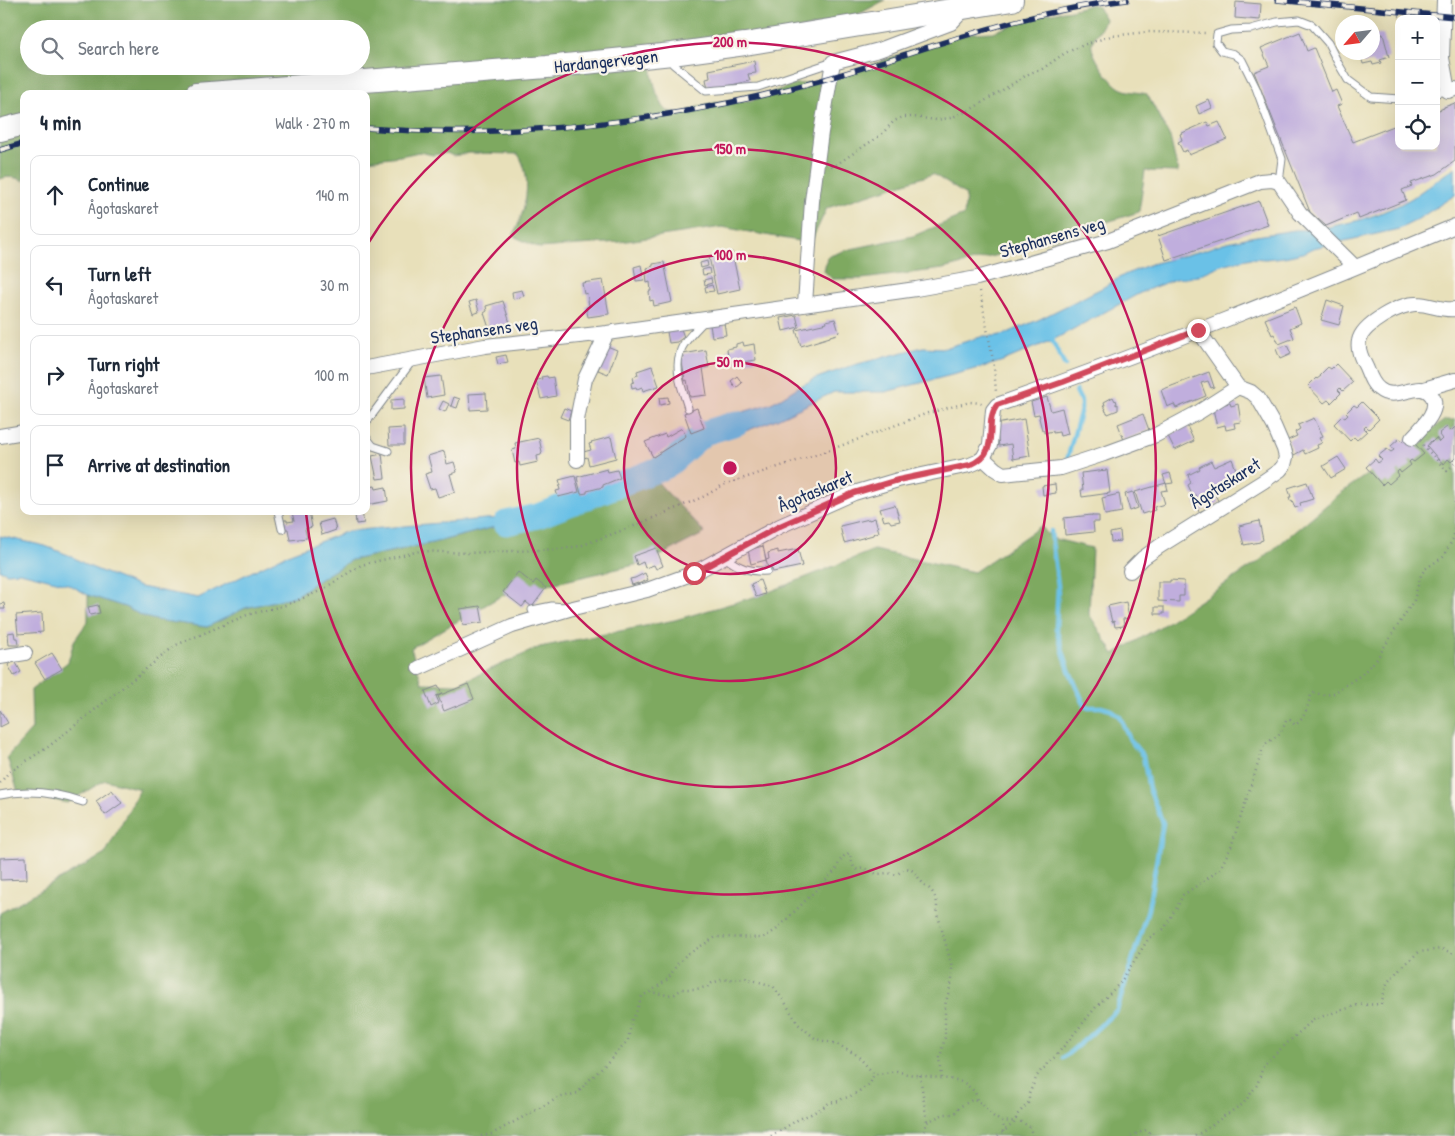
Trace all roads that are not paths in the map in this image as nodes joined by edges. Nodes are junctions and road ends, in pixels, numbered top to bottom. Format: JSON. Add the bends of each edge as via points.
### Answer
{"nodes":[{"id":1,"x":1012,"y":0,"type":"edge"},
{"id":2,"x":1444,"y":0,"type":"edge"},
{"id":3,"x":965,"y":7,"type":"junction"},
{"id":4,"x":672,"y":54,"type":"junction"},
{"id":5,"x":833,"y":62,"type":"junction"},
{"id":6,"x":248,"y":90,"type":"edge"},
{"id":7,"x":1446,"y":91,"type":"edge"},
{"id":8,"x":1395,"y":99,"type":"edge"},
{"id":9,"x":20,"y":125,"type":"edge"},
{"id":10,"x":0,"y":130,"type":"edge"},
{"id":11,"x":1279,"y":182,"type":"junction"},
{"id":12,"x":1455,"y":226,"type":"edge"},
{"id":13,"x":1355,"y":267,"type":"junction"},
{"id":14,"x":805,"y":304,"type":"junction"},
{"id":15,"x":1455,"y":309,"type":"edge"},
{"id":16,"x":707,"y":319,"type":"junction"},
{"id":17,"x":1198,"y":330,"type":"junction"},
{"id":18,"x":607,"y":333,"type":"junction"},
{"id":19,"x":412,"y":360,"type":"junction"},
{"id":20,"x":370,"y":367,"type":"edge"},
{"id":21,"x":1455,"y":380,"type":"edge"},
{"id":22,"x":1238,"y":387,"type":"junction"},
{"id":23,"x":1424,"y":390,"type":"junction"},
{"id":24,"x":688,"y":408,"type":"dead end"},
{"id":25,"x":370,"y":418,"type":"edge"},
{"id":26,"x":20,"y":433,"type":"edge"},
{"id":27,"x":0,"y":436,"type":"edge"},
{"id":28,"x":1412,"y":438,"type":"dead end"},
{"id":29,"x":370,"y":442,"type":"edge"},
{"id":30,"x":388,"y":451,"type":"dead end"},
{"id":31,"x":983,"y":458,"type":"junction"},
{"id":32,"x":577,"y":460,"type":"dead end"},
{"id":33,"x":279,"y":515,"type":"edge"},
{"id":34,"x":282,"y":530,"type":"dead end"},
{"id":35,"x":725,"y":557,"type":"junction"},
{"id":36,"x":1130,"y":571,"type":"dead end"},
{"id":37,"x":767,"y":572,"type":"dead end"},
{"id":38,"x":532,"y":610,"type":"dead end"},
{"id":39,"x":569,"y":610,"type":"junction"},
{"id":40,"x":25,"y":653,"type":"dead end"},
{"id":41,"x":0,"y":657,"type":"edge"},
{"id":42,"x":419,"y":668,"type":"dead end"},
{"id":43,"x":0,"y":794,"type":"edge"},
{"id":44,"x":83,"y":802,"type":"dead end"}],
"edges":[{"from":1,"to":3,"type":"main road","name":"Hardangervegen"},
{"from":2,"to":7,"type":"street","via":[[1442,58]]},
{"from":3,"to":4,"type":"main road","name":"Hardangervegen"},
{"from":3,"to":5,"type":"street","via":[[951,23],[879,50]]},
{"from":4,"to":5,"type":"lane","via":[[672,64],[706,91],[758,87]]},
{"from":4,"to":6,"type":"main road","name":"Hardangervegen"},
{"from":5,"to":14,"type":"street","via":[[812,201]]},
{"from":8,"to":11,"type":"lane","via":[[1371,97],[1348,80],[1328,43],[1312,25],[1299,20],[1217,34],[1216,43],[1222,51],[1242,60],[1256,88],[1282,159]]},
{"from":9,"to":10,"type":"main road"},
{"from":11,"to":13,"type":"street","via":[[1300,213]]},
{"from":11,"to":14,"type":"street","name":"Stephansens veg","via":[[1260,181],[1108,241],[977,278]]},
{"from":12,"to":13,"type":"street"},
{"from":13,"to":17,"type":"street"},
{"from":14,"to":16,"type":"street","name":"Stephansens veg"},
{"from":15,"to":23,"type":"street","via":[[1417,304],[1407,306],[1372,322],[1360,338],[1361,356],[1378,389],[1396,395]]},
{"from":16,"to":18,"type":"street","name":"Stephansens veg"},
{"from":16,"to":24,"type":"lane","via":[[680,352],[678,368]]},
{"from":17,"to":22,"type":"street","name":"Ågotaskaret"},
{"from":17,"to":31,"type":"street","via":[[997,405],[993,410],[990,445]]},
{"from":18,"to":19,"type":"street","name":"Stephansens veg","via":[[485,346]]},
{"from":18,"to":32,"type":"street","via":[[585,379],[577,420]]},
{"from":19,"to":20,"type":"street","name":"Stephansens veg"},
{"from":19,"to":25,"type":"lane"},
{"from":21,"to":23,"type":"street"},
{"from":22,"to":31,"type":"street","via":[[1156,435],[1061,468],[1003,474]]},
{"from":22,"to":36,"type":"street","name":"Ågotaskaret","via":[[1258,398],[1284,449],[1284,465],[1160,546]]},
{"from":23,"to":28,"type":"street","via":[[1433,398],[1434,405],[1432,413]]},
{"from":26,"to":27,"type":"street"},
{"from":29,"to":30,"type":"lane"},
{"from":31,"to":35,"type":"street","name":"Ågotaskaret","via":[[970,465],[854,493],[780,526]]},
{"from":33,"to":34,"type":"lane"},
{"from":35,"to":37,"type":"lane","via":[[743,569]]},
{"from":35,"to":39,"type":"street","name":"Ågotaskaret","via":[[694,573],[646,590]]},
{"from":38,"to":39,"type":"lane","name":"Ågotaskaret","via":[[558,606]]},
{"from":39,"to":42,"type":"street","name":"Ågotaskaret","via":[[512,626]]},
{"from":40,"to":41,"type":"street"},
{"from":43,"to":44,"type":"lane","via":[[32,791]]}]}
